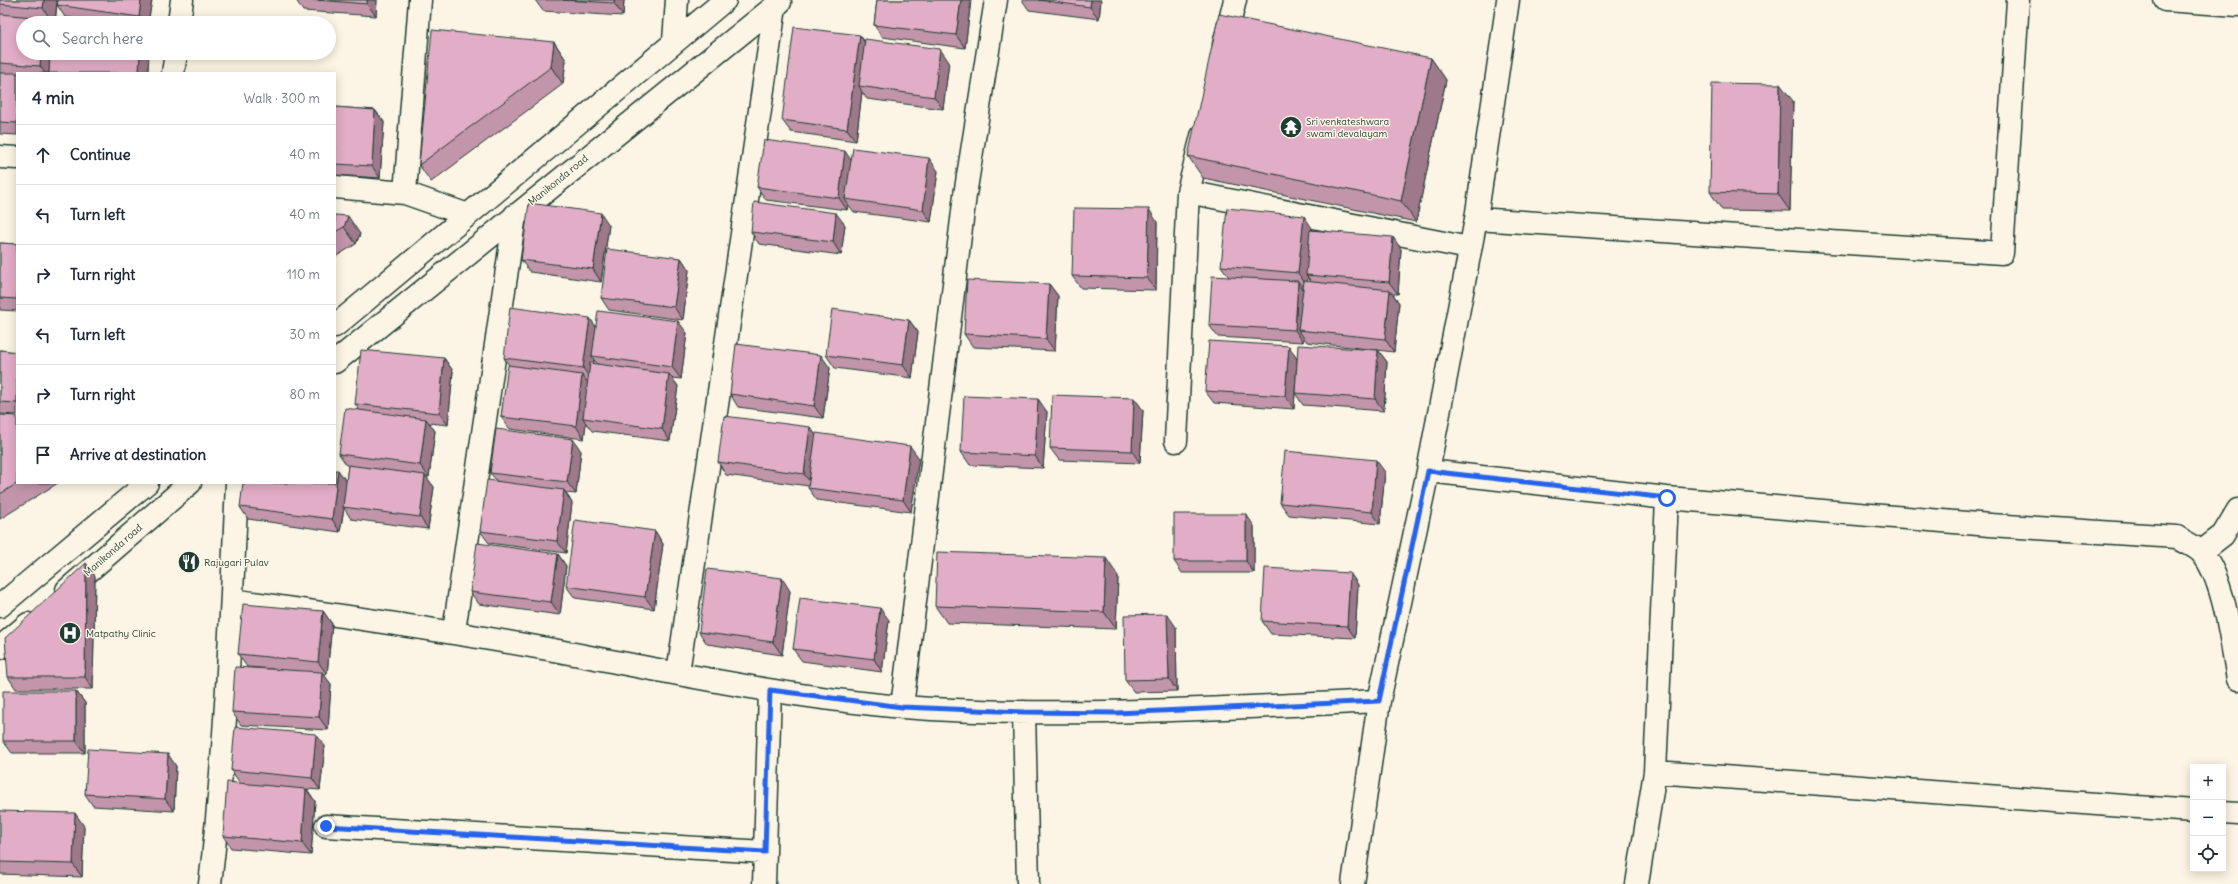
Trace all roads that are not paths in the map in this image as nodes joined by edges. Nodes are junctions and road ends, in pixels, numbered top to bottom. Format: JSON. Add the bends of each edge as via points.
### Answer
{"nodes":[{"id":1,"x":182,"y":0,"type":"edge"},
{"id":2,"x":420,"y":0,"type":"edge"},
{"id":3,"x":677,"y":0,"type":"edge"},
{"id":4,"x":725,"y":0,"type":"edge"},
{"id":5,"x":996,"y":0,"type":"edge"},
{"id":6,"x":1235,"y":0,"type":"edge"},
{"id":7,"x":1508,"y":0,"type":"edge"},
{"id":8,"x":2018,"y":0,"type":"edge"},
{"id":9,"x":2165,"y":0,"type":"edge"},
{"id":10,"x":779,"y":3,"type":"edge"},
{"id":11,"x":2238,"y":5,"type":"edge"},
{"id":12,"x":180,"y":16,"type":"edge"},
{"id":13,"x":674,"y":41,"type":"junction"},
{"id":14,"x":175,"y":60,"type":"edge"},
{"id":15,"x":1220,"y":61,"type":"edge"},
{"id":16,"x":173,"y":72,"type":"edge"},
{"id":17,"x":1207,"y":115,"type":"edge"},
{"id":18,"x":0,"y":156,"type":"edge"},
{"id":19,"x":16,"y":158,"type":"edge"},
{"id":20,"x":336,"y":187,"type":"edge"},
{"id":21,"x":1188,"y":192,"type":"junction"},
{"id":22,"x":405,"y":193,"type":"junction"},
{"id":23,"x":468,"y":215,"type":"junction"},
{"id":24,"x":515,"y":215,"type":"junction"},
{"id":25,"x":1476,"y":219,"type":"junction"},
{"id":26,"x":1469,"y":248,"type":"junction"},
{"id":27,"x":336,"y":325,"type":"edge"},
{"id":28,"x":336,"y":361,"type":"edge"},
{"id":29,"x":1176,"y":441,"type":"dead end"},
{"id":30,"x":1428,"y":471,"type":"junction"},
{"id":31,"x":146,"y":484,"type":"edge"},
{"id":32,"x":189,"y":484,"type":"edge"},
{"id":33,"x":237,"y":484,"type":"edge"},
{"id":34,"x":1667,"y":498,"type":"junction"},
{"id":35,"x":2238,"y":510,"type":"edge"},
{"id":36,"x":2201,"y":552,"type":"junction"},
{"id":37,"x":232,"y":600,"type":"junction"},
{"id":38,"x":0,"y":606,"type":"edge"},
{"id":39,"x":454,"y":631,"type":"junction"},
{"id":40,"x":0,"y":648,"type":"edge"},
{"id":41,"x":678,"y":673,"type":"junction"},
{"id":42,"x":2238,"y":679,"type":"edge"},
{"id":43,"x":770,"y":690,"type":"junction"},
{"id":44,"x":1379,"y":701,"type":"junction"},
{"id":45,"x":902,"y":707,"type":"junction"},
{"id":46,"x":1024,"y":712,"type":"junction"},
{"id":47,"x":1655,"y":772,"type":"junction"},
{"id":48,"x":2190,"y":811,"type":"edge"},
{"id":49,"x":2226,"y":813,"type":"edge"},
{"id":50,"x":2238,"y":814,"type":"edge"},
{"id":51,"x":326,"y":826,"type":"dead end"},
{"id":52,"x":765,"y":852,"type":"junction"},
{"id":53,"x":210,"y":884,"type":"edge"},
{"id":54,"x":764,"y":884,"type":"edge"},
{"id":55,"x":1028,"y":884,"type":"edge"},
{"id":56,"x":1353,"y":884,"type":"edge"},
{"id":57,"x":1637,"y":884,"type":"edge"}],
"edges":[{"from":1,"to":12,"type":"street"},
{"from":2,"to":22,"type":"street"},
{"from":3,"to":13,"type":"street"},
{"from":4,"to":13,"type":"street"},
{"from":5,"to":45,"type":"street","via":[[965,195]]},
{"from":6,"to":15,"type":"street"},
{"from":7,"to":25,"type":"street"},
{"from":8,"to":25,"type":"street","via":[[2002,253]]},
{"from":9,"to":11,"type":"street"},
{"from":10,"to":24,"type":"street","name":"Manikonda road"},
{"from":10,"to":41,"type":"street"},
{"from":13,"to":23,"type":"street"},
{"from":14,"to":16,"type":"street"},
{"from":17,"to":21,"type":"street"},
{"from":18,"to":19,"type":"street"},
{"from":20,"to":22,"type":"street"},
{"from":21,"to":26,"type":"street"},
{"from":21,"to":29,"type":"street"},
{"from":22,"to":23,"type":"street"},
{"from":23,"to":27,"type":"street"},
{"from":24,"to":28,"type":"street","name":"Manikonda road"},
{"from":24,"to":39,"type":"street"},
{"from":25,"to":26,"type":"street"},
{"from":26,"to":30,"type":"street"},
{"from":30,"to":34,"type":"street"},
{"from":30,"to":44,"type":"street"},
{"from":31,"to":38,"type":"street"},
{"from":32,"to":40,"type":"street","name":"Manikonda road"},
{"from":33,"to":37,"type":"street"},
{"from":34,"to":36,"type":"street","via":[[1990,525],[2177,537]]},
{"from":34,"to":47,"type":"street"},
{"from":35,"to":36,"type":"street","via":[[2223,535]]},
{"from":36,"to":42,"type":"street","via":[[2216,578],[2227,619]]},
{"from":37,"to":39,"type":"street"},
{"from":37,"to":53,"type":"street","via":[[217,827]]},
{"from":39,"to":41,"type":"street"},
{"from":41,"to":43,"type":"street"},
{"from":43,"to":45,"type":"street"},
{"from":43,"to":52,"type":"street"},
{"from":44,"to":46,"type":"street","via":[[1116,713]]},
{"from":44,"to":56,"type":"street"},
{"from":45,"to":46,"type":"street"},
{"from":46,"to":55,"type":"street"},
{"from":47,"to":48,"type":"street"},
{"from":47,"to":57,"type":"street"},
{"from":49,"to":50,"type":"street"},
{"from":51,"to":52,"type":"street"},
{"from":52,"to":54,"type":"street"}]}
